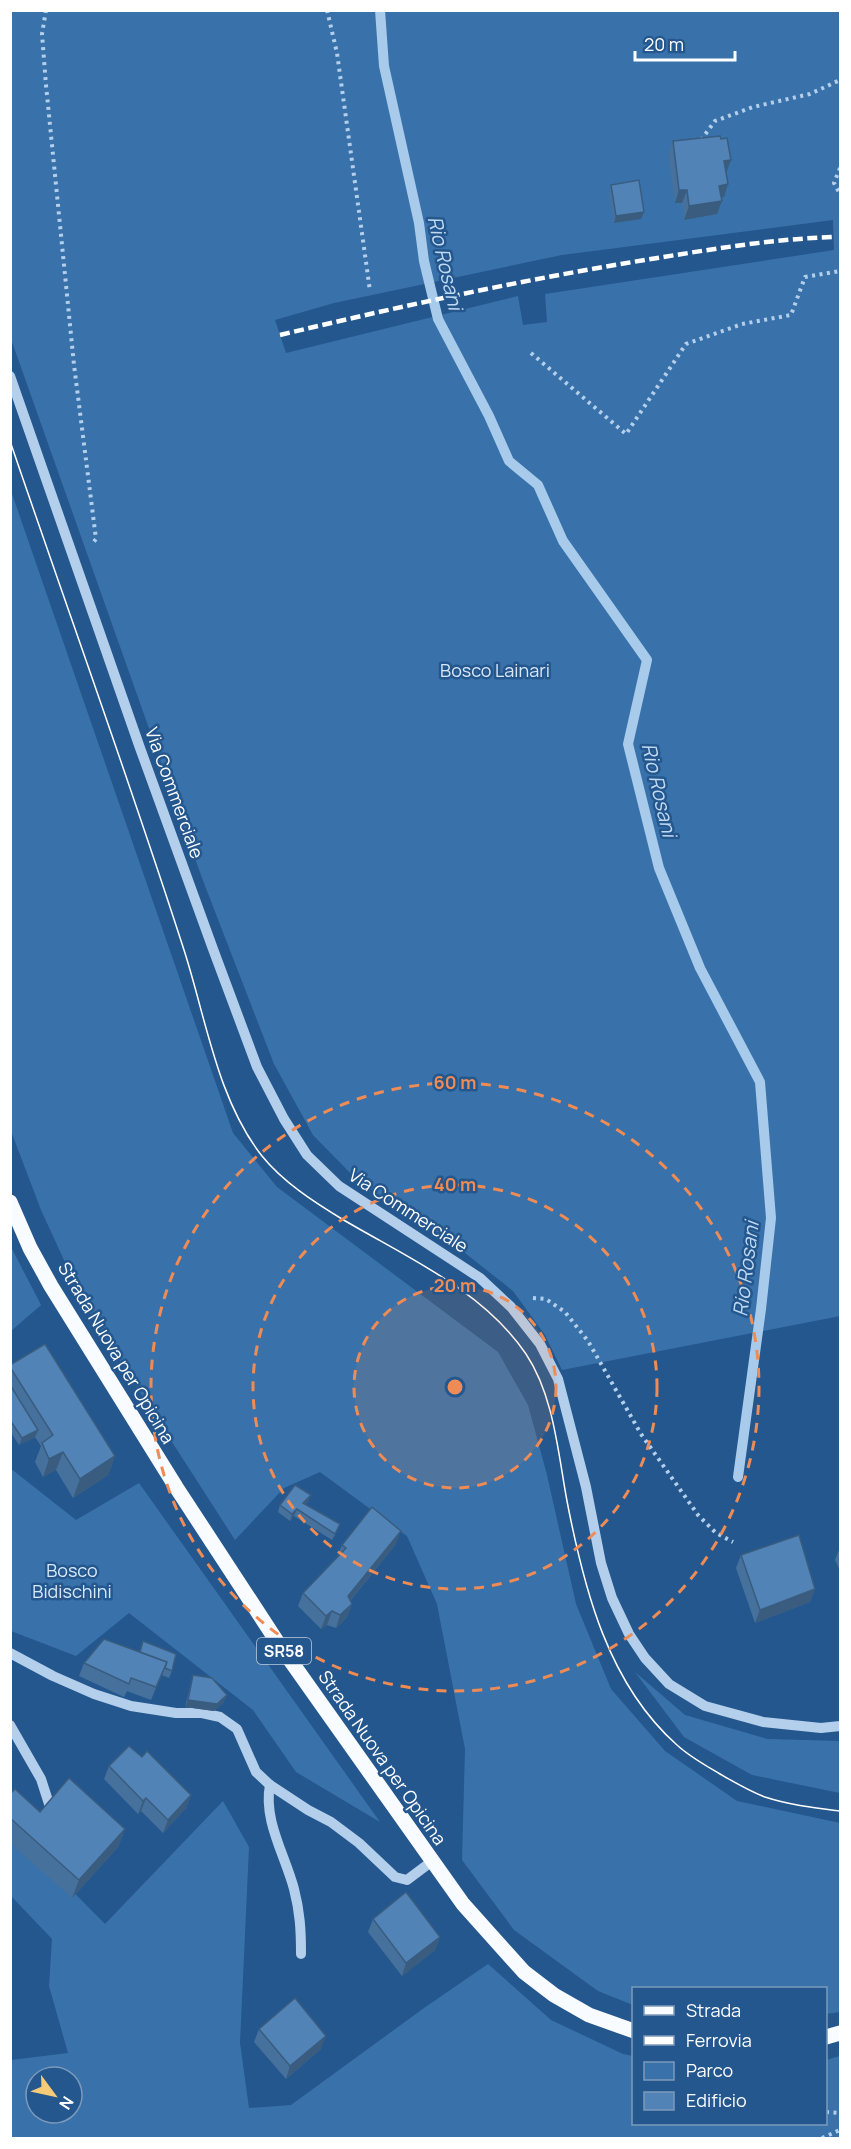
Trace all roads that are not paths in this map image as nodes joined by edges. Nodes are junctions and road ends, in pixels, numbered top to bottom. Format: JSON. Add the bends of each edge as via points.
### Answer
{"nodes":[{"id":1,"x":10,"y":376,"type":"edge"},
{"id":2,"x":10,"y":1202,"type":"edge"},
{"id":3,"x":10,"y":1653,"type":"edge"},
{"id":4,"x":10,"y":1725,"type":"edge"},
{"id":5,"x":840,"y":1726,"type":"edge"},
{"id":6,"x":270,"y":1785,"type":"junction"},
{"id":7,"x":50,"y":1807,"type":"edge"},
{"id":8,"x":431,"y":1862,"type":"junction"},
{"id":9,"x":300,"y":1954,"type":"dead end"},
{"id":10,"x":632,"y":2031,"type":"edge"}],
"edges":[{"from":1,"to":5,"type":"street","name":"Via Commerciale","via":[[253,1057],[284,1119],[307,1155],[339,1186],[480,1278],[511,1307],[540,1344],[558,1379],[612,1598],[645,1658],[669,1684],[705,1706],[762,1722]]},
{"from":2,"to":8,"type":"main road","name":"Strada Nuova per Opicina","number":"SR58","via":[[51,1286],[170,1478]]},
{"from":3,"to":6,"type":"street","via":[[84,1690],[131,1706],[220,1717],[237,1729],[256,1772]]},
{"from":4,"to":7,"type":"street","via":[[41,1779]]},
{"from":6,"to":8,"type":"street","via":[[331,1822],[395,1877],[407,1880]]},
{"from":6,"to":9,"type":"street","via":[[267,1802],[300,1917]]},
{"from":8,"to":10,"type":"main road","name":"Strada Nuova per Opicina","number":"SR58","via":[[463,1905],[524,1972],[589,2015]]}]}
